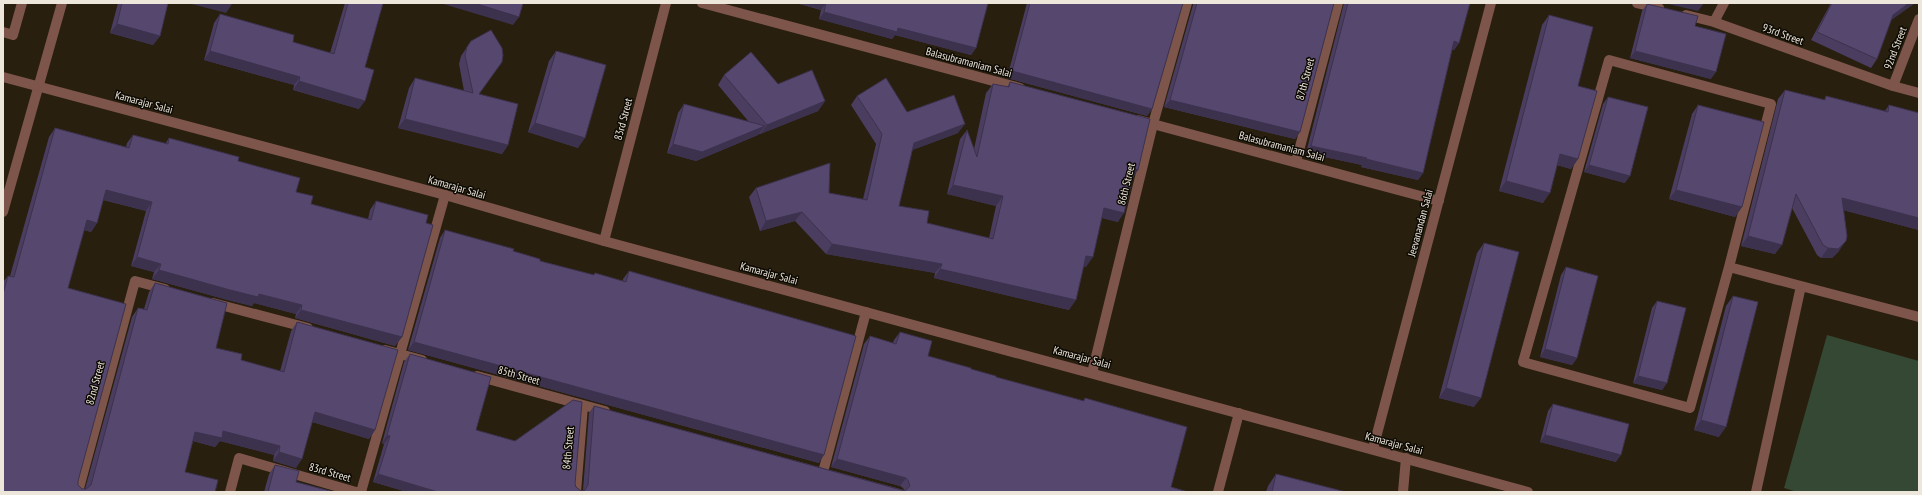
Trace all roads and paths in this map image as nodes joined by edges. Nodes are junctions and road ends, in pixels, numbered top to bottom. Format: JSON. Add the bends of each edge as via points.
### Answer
{"nodes":[{"id":1,"x":22,"y":3,"type":"edge"},
{"id":2,"x":62,"y":3,"type":"edge"},
{"id":3,"x":666,"y":3,"type":"edge"},
{"id":4,"x":702,"y":3,"type":"edge"},
{"id":5,"x":1187,"y":3,"type":"edge"},
{"id":6,"x":1338,"y":3,"type":"edge"},
{"id":7,"x":1491,"y":3,"type":"edge"},
{"id":8,"x":1637,"y":3,"type":"edge"},
{"id":9,"x":1724,"y":3,"type":"edge"},
{"id":10,"x":1919,"y":19,"type":"edge"},
{"id":11,"x":1714,"y":22,"type":"junction"},
{"id":12,"x":3,"y":32,"type":"edge"},
{"id":13,"x":3,"y":77,"type":"edge"},
{"id":14,"x":38,"y":86,"type":"junction"},
{"id":15,"x":1893,"y":86,"type":"junction"},
{"id":16,"x":1031,"y":91,"type":"edge"},
{"id":17,"x":1919,"y":93,"type":"edge"},
{"id":18,"x":1130,"y":118,"type":"edge"},
{"id":19,"x":1153,"y":124,"type":"junction"},
{"id":20,"x":1296,"y":162,"type":"junction"},
{"id":21,"x":445,"y":195,"type":"junction"},
{"id":22,"x":1439,"y":201,"type":"junction"},
{"id":23,"x":3,"y":212,"type":"edge"},
{"id":24,"x":604,"y":241,"type":"junction"},
{"id":25,"x":1729,"y":267,"type":"junction"},
{"id":26,"x":1800,"y":286,"type":"junction"},
{"id":27,"x":172,"y":291,"type":"edge"},
{"id":28,"x":203,"y":300,"type":"edge"},
{"id":29,"x":866,"y":312,"type":"junction"},
{"id":30,"x":1919,"y":317,"type":"edge"},
{"id":31,"x":316,"y":331,"type":"edge"},
{"id":32,"x":376,"y":347,"type":"edge"},
{"id":33,"x":399,"y":354,"type":"junction"},
{"id":34,"x":430,"y":362,"type":"edge"},
{"id":35,"x":1092,"y":372,"type":"junction"},
{"id":36,"x":468,"y":373,"type":"edge"},
{"id":37,"x":583,"y":406,"type":"junction"},
{"id":38,"x":1240,"y":413,"type":"junction"},
{"id":39,"x":613,"y":414,"type":"edge"},
{"id":40,"x":1373,"y":449,"type":"junction"},
{"id":41,"x":1406,"y":458,"type":"junction"},
{"id":42,"x":823,"y":472,"type":"edge"},
{"id":43,"x":1512,"y":490,"type":"edge"},
{"id":44,"x":78,"y":492,"type":"edge"},
{"id":45,"x":230,"y":492,"type":"edge"},
{"id":46,"x":356,"y":492,"type":"edge"},
{"id":47,"x":361,"y":492,"type":"edge"},
{"id":48,"x":576,"y":492,"type":"edge"},
{"id":49,"x":1218,"y":492,"type":"edge"},
{"id":50,"x":1403,"y":492,"type":"edge"},
{"id":51,"x":1528,"y":492,"type":"edge"},
{"id":52,"x":1756,"y":492,"type":"edge"}],
"edges":[{"from":1,"to":12,"type":"street","via":[[13,35]]},
{"from":2,"to":14,"type":"street"},
{"from":3,"to":24,"type":"street","name":"83rd Street"},
{"from":4,"to":16,"type":"street","name":"Balasubramaniam Salai"},
{"from":5,"to":19,"type":"street","name":"86th Street"},
{"from":6,"to":20,"type":"street","name":"87th Street"},
{"from":7,"to":22,"type":"street","name":"Jeevanandan Salai"},
{"from":8,"to":11,"type":"street","name":"93rd Street"},
{"from":9,"to":11,"type":"street"},
{"from":10,"to":15,"type":"street","name":"92nd Street"},
{"from":11,"to":15,"type":"street","name":"93rd Street"},
{"from":13,"to":14,"type":"street","name":"Kamarajar Salai"},
{"from":14,"to":21,"type":"street","name":"Kamarajar Salai"},
{"from":14,"to":23,"type":"street"},
{"from":15,"to":17,"type":"street","name":"93rd Street"},
{"from":18,"to":19,"type":"street","name":"Balasubramaniam Salai"},
{"from":19,"to":20,"type":"street","name":"Balasubramaniam Salai"},
{"from":19,"to":35,"type":"street","name":"86th Street"},
{"from":20,"to":22,"type":"street","name":"Balasubramaniam Salai"},
{"from":21,"to":24,"type":"street","name":"Kamarajar Salai"},
{"from":21,"to":33,"type":"street"},
{"from":22,"to":40,"type":"street","name":"Jeevanandan Salai"},
{"from":24,"to":29,"type":"street","name":"Kamarajar Salai"},
{"from":25,"to":25,"type":"street","via":[[1690,408],[1523,362],[1608,60],[1771,104]]},
{"from":25,"to":26,"type":"street"},
{"from":26,"to":30,"type":"street"},
{"from":26,"to":52,"type":"street"},
{"from":27,"to":44,"type":"street","name":"82nd Street","via":[[135,281]]},
{"from":28,"to":31,"type":"street"},
{"from":29,"to":35,"type":"street","name":"Kamarajar Salai"},
{"from":29,"to":42,"type":"street"},
{"from":32,"to":33,"type":"street"},
{"from":33,"to":34,"type":"street"},
{"from":33,"to":47,"type":"street"},
{"from":35,"to":38,"type":"street","name":"Kamarajar Salai"},
{"from":36,"to":37,"type":"street","name":"85th Street"},
{"from":37,"to":39,"type":"street","name":"85th Street"},
{"from":37,"to":48,"type":"street","name":"84th Street"},
{"from":38,"to":40,"type":"street","name":"Kamarajar Salai"},
{"from":38,"to":49,"type":"street"},
{"from":40,"to":41,"type":"street","name":"Kamarajar Salai"},
{"from":41,"to":43,"type":"street","name":"Kamarajar Salai"},
{"from":41,"to":50,"type":"street"},
{"from":43,"to":51,"type":"street","name":"Kamarajar Salai"},
{"from":45,"to":46,"type":"street","name":"83rd Street","via":[[239,458]]}]}
